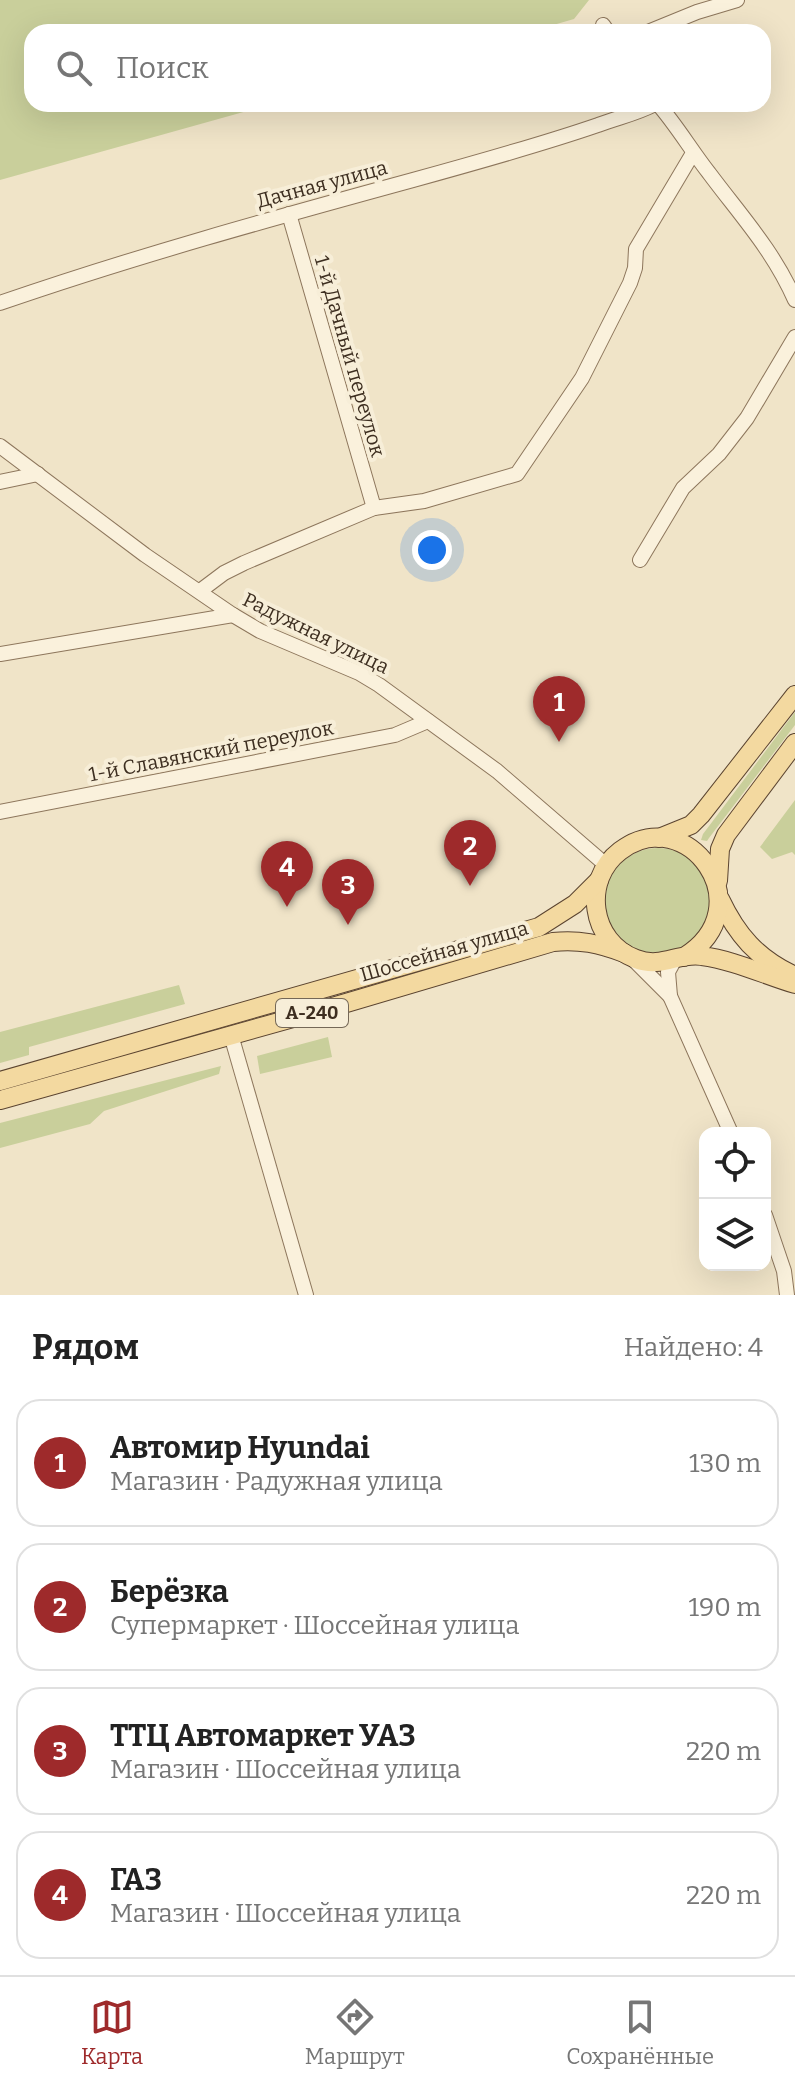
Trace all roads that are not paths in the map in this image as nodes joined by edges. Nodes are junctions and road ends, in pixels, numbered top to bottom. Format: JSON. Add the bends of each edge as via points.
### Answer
{"nodes":[{"id":1,"x":737,"y":0,"type":"edge"},
{"id":2,"x":668,"y":24,"type":"edge"},
{"id":3,"x":639,"y":112,"type":"edge"},
{"id":4,"x":664,"y":112,"type":"edge"},
{"id":5,"x":693,"y":153,"type":"junction"},
{"id":6,"x":289,"y":214,"type":"junction"},
{"id":7,"x":795,"y":300,"type":"edge"},
{"id":8,"x":0,"y":303,"type":"edge"},
{"id":9,"x":795,"y":337,"type":"edge"},
{"id":10,"x":0,"y":446,"type":"edge"},
{"id":11,"x":38,"y":474,"type":"junction"},
{"id":12,"x":0,"y":482,"type":"edge"},
{"id":13,"x":374,"y":508,"type":"junction"},
{"id":14,"x":640,"y":560,"type":"dead end"},
{"id":15,"x":200,"y":591,"type":"junction"},
{"id":16,"x":233,"y":615,"type":"junction"},
{"id":17,"x":0,"y":654,"type":"edge"},
{"id":18,"x":795,"y":695,"type":"edge"},
{"id":19,"x":428,"y":721,"type":"junction"},
{"id":20,"x":795,"y":743,"type":"edge"},
{"id":21,"x":0,"y":812,"type":"edge"},
{"id":22,"x":659,"y":838,"type":"junction"},
{"id":23,"x":602,"y":872,"type":"junction"},
{"id":24,"x":718,"y":892,"type":"junction"},
{"id":25,"x":624,"y":953,"type":"junction"},
{"id":26,"x":679,"y":959,"type":"junction"},
{"id":27,"x":795,"y":976,"type":"edge"},
{"id":28,"x":795,"y":984,"type":"edge"},
{"id":29,"x":670,"y":996,"type":"junction"},
{"id":30,"x":231,"y":1035,"type":"junction"},
{"id":31,"x":0,"y":1081,"type":"edge"},
{"id":32,"x":0,"y":1100,"type":"edge"},
{"id":33,"x":728,"y":1127,"type":"edge"},
{"id":34,"x":771,"y":1233,"type":"edge"},
{"id":35,"x":306,"y":1295,"type":"edge"},
{"id":36,"x":787,"y":1295,"type":"edge"}],
"edges":[{"from":1,"to":2,"type":"street"},
{"from":3,"to":6,"type":"street","name":"Дачная улица","via":[[545,144]]},
{"from":4,"to":5,"type":"street"},
{"from":5,"to":7,"type":"street","via":[[751,224]]},
{"from":5,"to":13,"type":"street","via":[[636,249],[630,283],[582,378],[517,474],[424,501]]},
{"from":6,"to":8,"type":"street","name":"Дачная улица"},
{"from":6,"to":13,"type":"street","name":"1-й Дачный переулок"},
{"from":9,"to":14,"type":"street","via":[[747,418],[683,488]]},
{"from":10,"to":11,"type":"street","name":"Радужная улица"},
{"from":11,"to":12,"type":"street"},
{"from":11,"to":15,"type":"street","name":"Радужная улица"},
{"from":13,"to":15,"type":"street","via":[[244,563]]},
{"from":15,"to":16,"type":"street","name":"Радужная улица"},
{"from":16,"to":17,"type":"street"},
{"from":16,"to":19,"type":"street","name":"Радужная улица","via":[[359,673]]},
{"from":18,"to":22,"type":"main road","via":[[701,815]]},
{"from":19,"to":21,"type":"street","name":"1-й Славянский переулок","via":[[395,735]]},
{"from":19,"to":23,"type":"street","name":"Радужная улица","via":[[497,771]]},
{"from":20,"to":24,"type":"main road","via":[[726,835]]},
{"from":22,"to":23,"type":"main road","via":[[626,847]]},
{"from":22,"to":24,"type":"main road","via":[[700,855]]},
{"from":23,"to":25,"type":"main road","via":[[595,900],[598,921]]},
{"from":23,"to":31,"type":"main road","name":"Шоссейная улица","number":"А-240","via":[[575,904],[539,927]]},
{"from":24,"to":26,"type":"main road","via":[[717,919],[708,937]]},
{"from":24,"to":27,"type":"main road","via":[[750,947]]},
{"from":25,"to":26,"type":"main road","via":[[644,962]]},
{"from":25,"to":29,"type":"street"},
{"from":25,"to":30,"type":"main road","name":"Шоссейная улица","number":"А-240","via":[[579,940],[553,942]]},
{"from":26,"to":28,"type":"main road","via":[[711,958]]},
{"from":26,"to":29,"type":"street","via":[[668,972]]},
{"from":29,"to":33,"type":"street"},
{"from":30,"to":32,"type":"main road","name":"Шоссейная улица","number":"А-240"},
{"from":30,"to":35,"type":"street"},
{"from":34,"to":36,"type":"street"}]}
